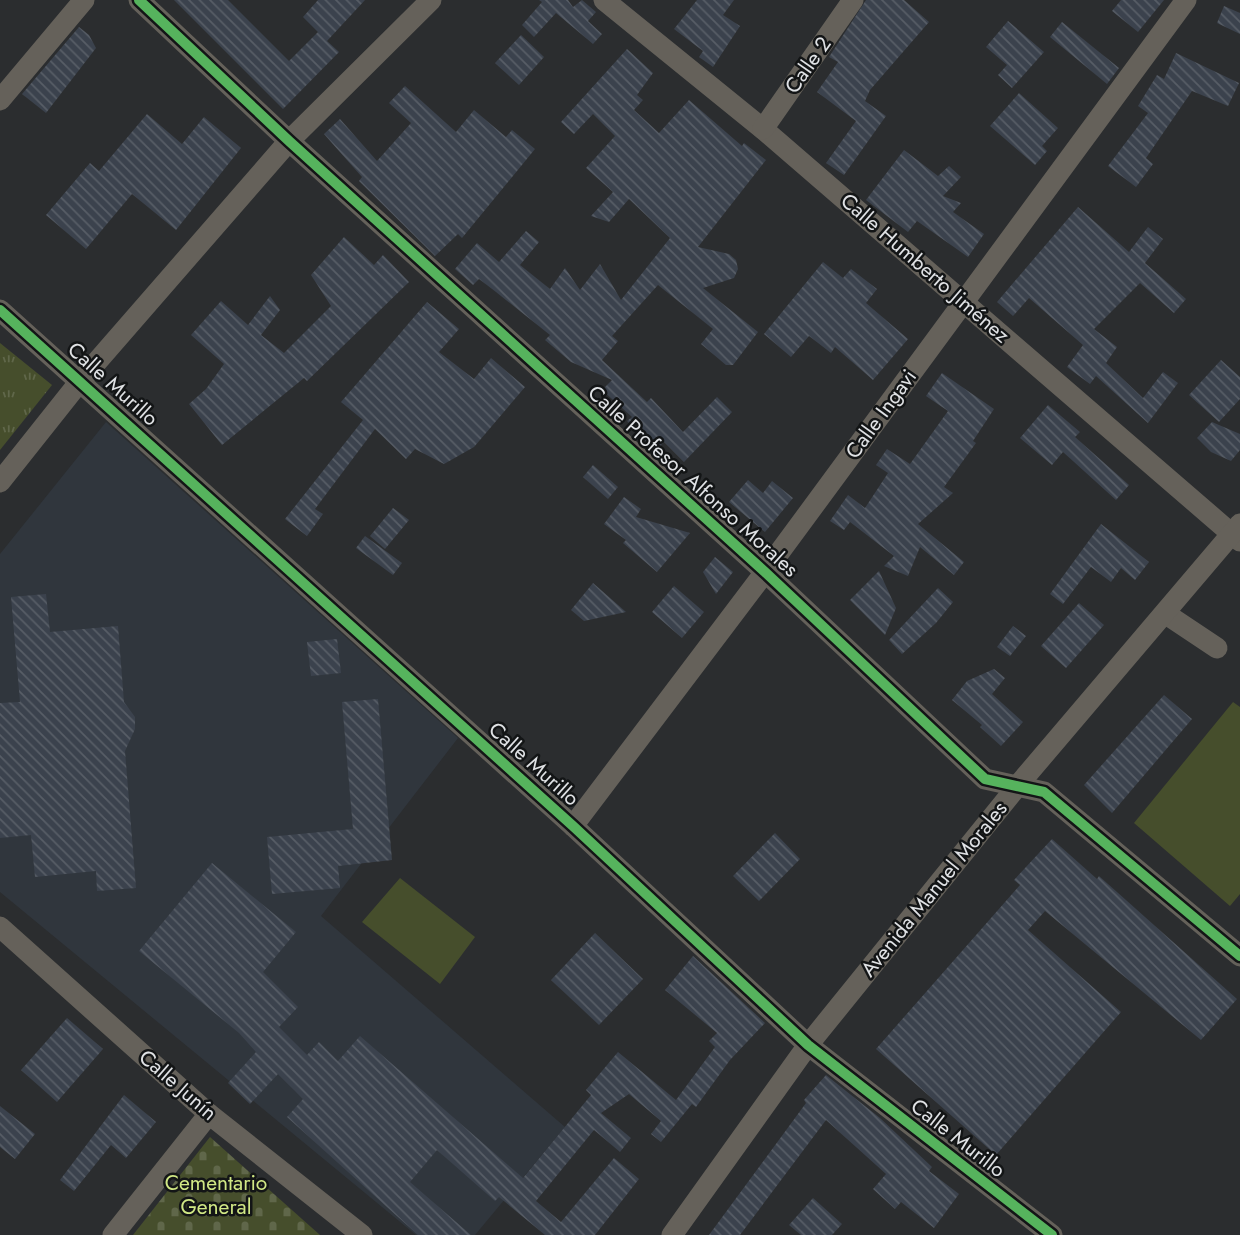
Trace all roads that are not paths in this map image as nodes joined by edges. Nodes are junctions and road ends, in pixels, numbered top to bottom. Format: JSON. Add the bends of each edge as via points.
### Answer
{"nodes":[{"id":1,"x":84,"y":0,"type":"edge"},
{"id":2,"x":139,"y":0,"type":"edge"},
{"id":3,"x":431,"y":0,"type":"edge"},
{"id":4,"x":604,"y":0,"type":"edge"},
{"id":5,"x":853,"y":0,"type":"edge"},
{"id":6,"x":1186,"y":0,"type":"edge"},
{"id":7,"x":0,"y":100,"type":"edge"},
{"id":8,"x":763,"y":129,"type":"junction"},
{"id":9,"x":289,"y":141,"type":"junction"},
{"id":10,"x":963,"y":300,"type":"junction"},
{"id":11,"x":0,"y":310,"type":"edge"},
{"id":12,"x":81,"y":380,"type":"junction"},
{"id":13,"x":0,"y":482,"type":"edge"},
{"id":14,"x":1237,"y":533,"type":"edge"},
{"id":15,"x":765,"y":572,"type":"junction"},
{"id":16,"x":1166,"y":614,"type":"junction"},
{"id":17,"x":1217,"y":648,"type":"dead end"},
{"id":18,"x":1019,"y":784,"type":"junction"},
{"id":19,"x":573,"y":826,"type":"junction"},
{"id":20,"x":1,"y":931,"type":"edge"},
{"id":21,"x":1240,"y":956,"type":"edge"},
{"id":22,"x":808,"y":1045,"type":"junction"},
{"id":23,"x":209,"y":1114,"type":"junction"},
{"id":24,"x":113,"y":1235,"type":"edge"},
{"id":25,"x":362,"y":1235,"type":"edge"},
{"id":26,"x":672,"y":1235,"type":"edge"},
{"id":27,"x":1052,"y":1235,"type":"edge"}],
"edges":[{"from":1,"to":7,"type":"street"},
{"from":2,"to":9,"type":"street","name":"Calle Profesor Alfonso Morales"},
{"from":3,"to":9,"type":"street"},
{"from":4,"to":8,"type":"street","name":"Calle Humberto Jiménez"},
{"from":5,"to":8,"type":"street","name":"Calle 2"},
{"from":6,"to":10,"type":"street","name":"Calle Ingavi"},
{"from":8,"to":10,"type":"street","name":"Calle Humberto Jiménez"},
{"from":9,"to":12,"type":"street"},
{"from":9,"to":15,"type":"street","name":"Calle Profesor Alfonso Morales"},
{"from":10,"to":14,"type":"street","name":"Calle Humberto Jiménez"},
{"from":10,"to":15,"type":"street","name":"Calle Ingavi"},
{"from":11,"to":12,"type":"street","name":"Calle Murillo"},
{"from":12,"to":13,"type":"street"},
{"from":12,"to":19,"type":"street","name":"Calle Murillo"},
{"from":14,"to":16,"type":"street","name":"Avenida Manuel Morales"},
{"from":15,"to":18,"type":"street","name":"Calle Profesor Alfonso Morales","via":[[985,779]]},
{"from":15,"to":19,"type":"street","name":"Calle Ingavi"},
{"from":16,"to":17,"type":"street"},
{"from":16,"to":18,"type":"street","name":"Avenida Manuel Morales"},
{"from":18,"to":21,"type":"street","name":"Calle Profesor Alfonso Morales","via":[[1044,792]]},
{"from":18,"to":22,"type":"street","name":"Avenida Manuel Morales"},
{"from":19,"to":22,"type":"street","name":"Calle Murillo"},
{"from":20,"to":23,"type":"street","name":"Calle Junín"},
{"from":22,"to":26,"type":"street","name":"Avenida Manuel Morales"},
{"from":22,"to":27,"type":"street","name":"Calle Murillo"},
{"from":23,"to":24,"type":"street"},
{"from":23,"to":25,"type":"street","name":"Calle Junín"}]}
